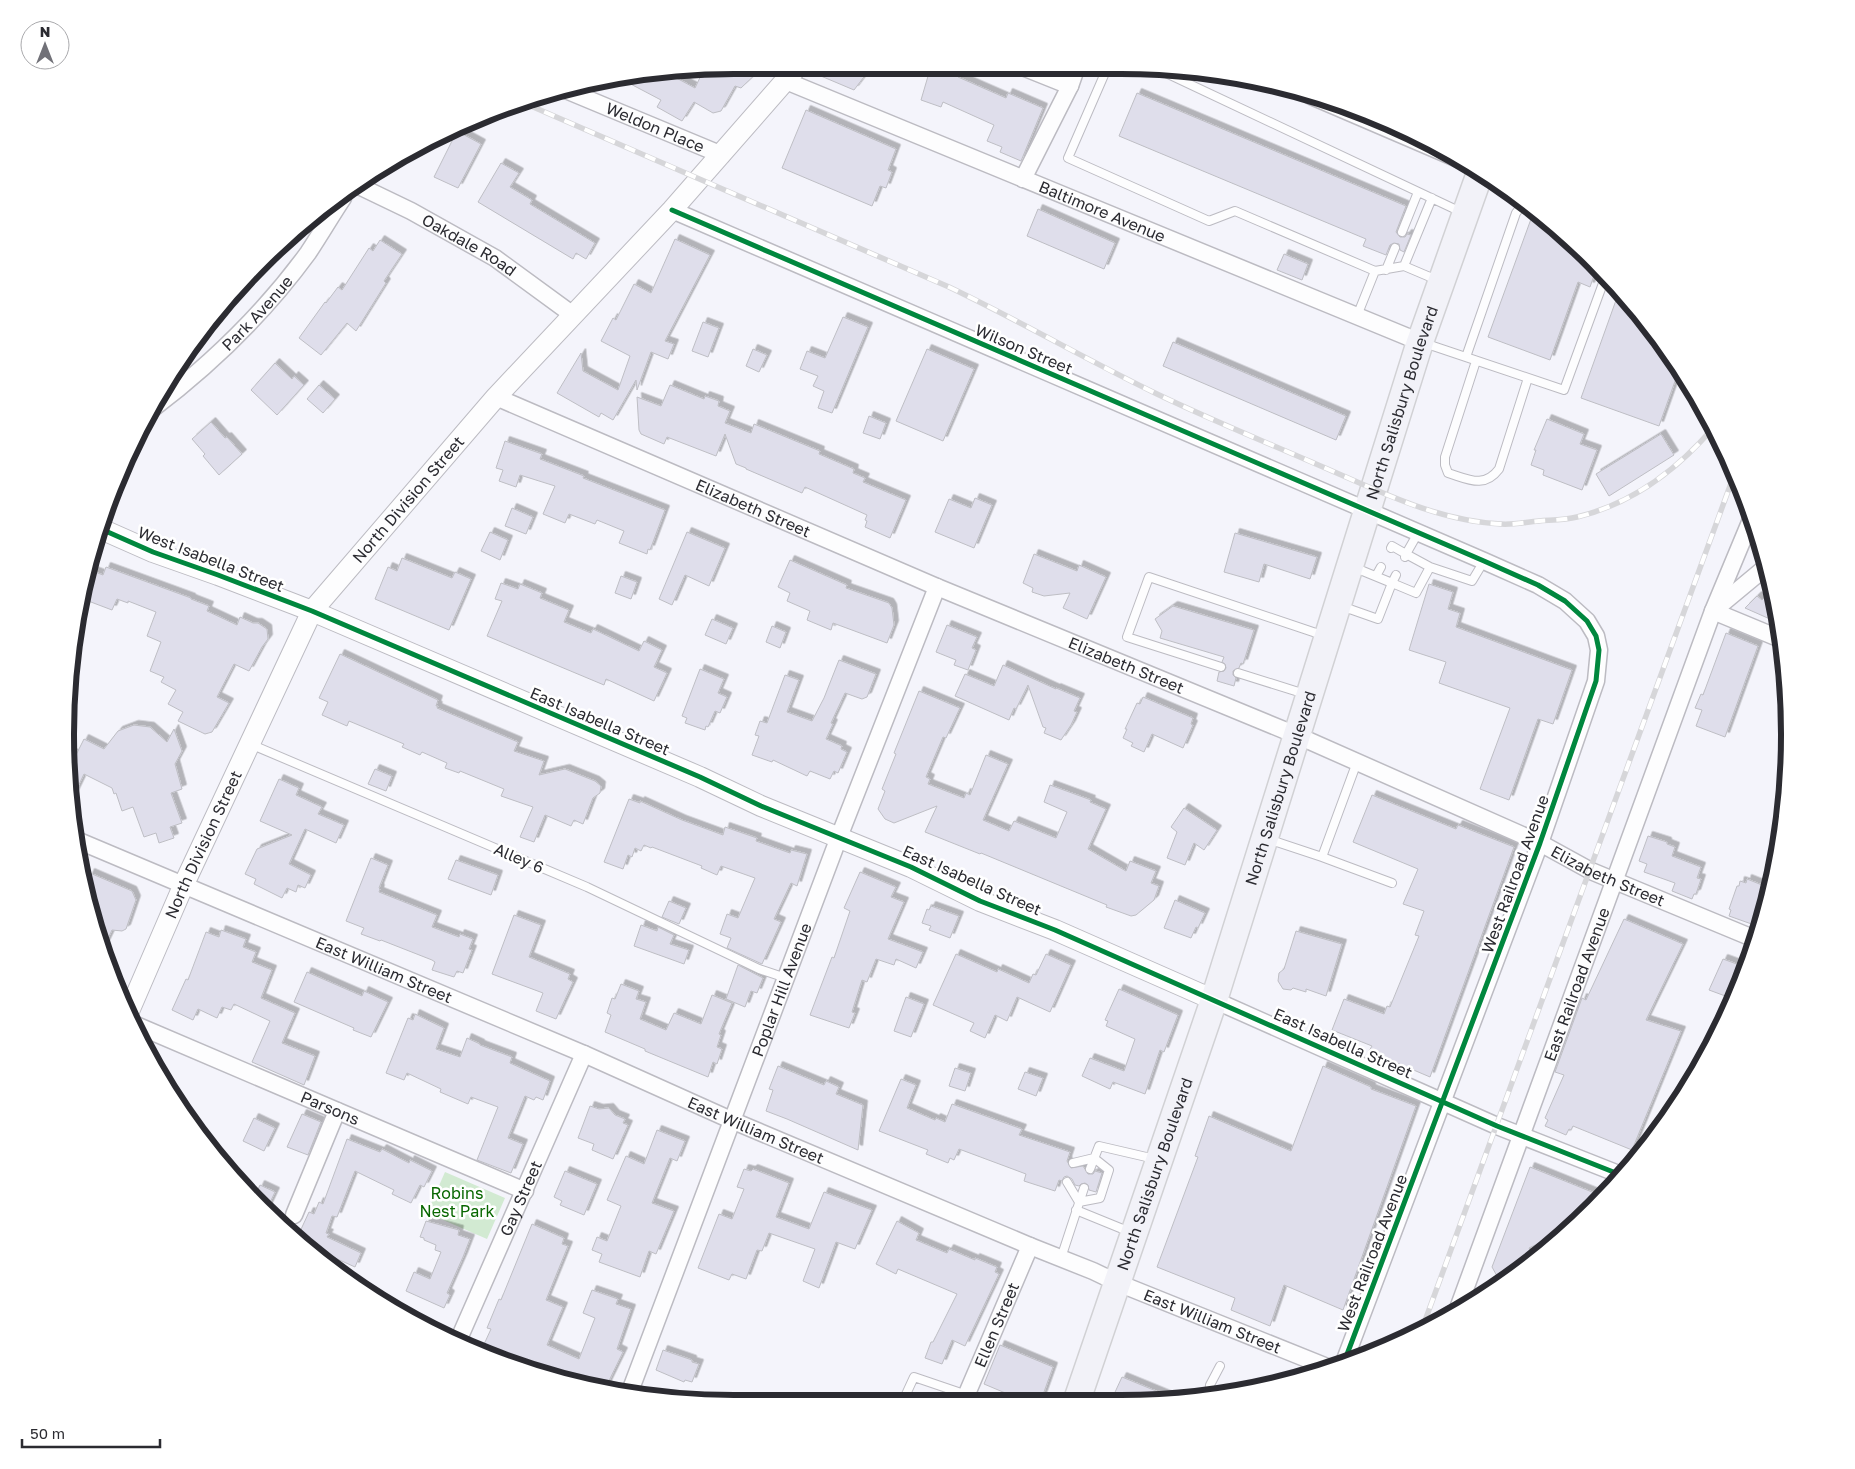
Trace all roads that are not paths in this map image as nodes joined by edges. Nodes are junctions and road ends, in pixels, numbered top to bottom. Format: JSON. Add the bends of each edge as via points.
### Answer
{"nodes":[{"id":1,"x":791,"y":74,"type":"edge"},
{"id":2,"x":1040,"y":74,"type":"edge"},
{"id":3,"x":1074,"y":74,"type":"edge"},
{"id":4,"x":1105,"y":74,"type":"edge"},
{"id":5,"x":1170,"y":76,"type":"edge"},
{"id":6,"x":786,"y":80,"type":"junction"},
{"id":7,"x":1070,"y":86,"type":"junction"},
{"id":8,"x":574,"y":93,"type":"edge"},
{"id":9,"x":722,"y":155,"type":"junction"},
{"id":10,"x":1023,"y":179,"type":"junction"},
{"id":11,"x":1478,"y":179,"type":"edge"},
{"id":12,"x":363,"y":188,"type":"edge"},
{"id":13,"x":1418,"y":192,"type":"junction"},
{"id":14,"x":1432,"y":198,"type":"junction"},
{"id":15,"x":338,"y":206,"type":"edge"},
{"id":16,"x":1520,"y":208,"type":"edge"},
{"id":17,"x":672,"y":210,"type":"junction"},
{"id":18,"x":1466,"y":214,"type":"junction"},
{"id":19,"x":1402,"y":232,"type":"dead end"},
{"id":20,"x":1395,"y":248,"type":"dead end"},
{"id":21,"x":1404,"y":266,"type":"junction"},
{"id":22,"x":1386,"y":270,"type":"junction"},
{"id":23,"x":1375,"y":271,"type":"junction"},
{"id":24,"x":1442,"y":282,"type":"junction"},
{"id":25,"x":1603,"y":283,"type":"edge"},
{"id":26,"x":573,"y":315,"type":"junction"},
{"id":27,"x":1357,"y":316,"type":"junction"},
{"id":28,"x":1420,"y":342,"type":"junction"},
{"id":29,"x":1466,"y":357,"type":"junction"},
{"id":30,"x":1476,"y":361,"type":"junction"},
{"id":31,"x":1528,"y":378,"type":"junction"},
{"id":32,"x":496,"y":397,"type":"junction"},
{"id":33,"x":166,"y":398,"type":"edge"},
{"id":34,"x":1366,"y":510,"type":"junction"},
{"id":35,"x":1747,"y":526,"type":"edge"},
{"id":36,"x":106,"y":531,"type":"edge"},
{"id":37,"x":1418,"y":533,"type":"junction"},
{"id":38,"x":1391,"y":548,"type":"dead end"},
{"id":39,"x":1406,"y":555,"type":"junction"},
{"id":40,"x":1484,"y":561,"type":"junction"},
{"id":41,"x":1349,"y":566,"type":"junction"},
{"id":42,"x":1381,"y":567,"type":"dead end"},
{"id":43,"x":1430,"y":567,"type":"junction"},
{"id":44,"x":1761,"y":571,"type":"edge"},
{"id":45,"x":1376,"y":576,"type":"junction"},
{"id":46,"x":1394,"y":579,"type":"junction"},
{"id":47,"x":937,"y":587,"type":"junction"},
{"id":48,"x":1337,"y":604,"type":"junction"},
{"id":49,"x":312,"y":611,"type":"junction"},
{"id":50,"x":1713,"y":611,"type":"junction"},
{"id":51,"x":1327,"y":636,"type":"junction"},
{"id":52,"x":1774,"y":636,"type":"edge"},
{"id":53,"x":1221,"y":667,"type":"dead end"},
{"id":54,"x":1238,"y":673,"type":"dead end"},
{"id":55,"x":1308,"y":696,"type":"junction"},
{"id":56,"x":1296,"y":735,"type":"junction"},
{"id":57,"x":250,"y":744,"type":"junction"},
{"id":58,"x":1357,"y":762,"type":"junction"},
{"id":59,"x":839,"y":837,"type":"junction"},
{"id":60,"x":1264,"y":837,"type":"junction"},
{"id":61,"x":83,"y":842,"type":"edge"},
{"id":62,"x":1540,"y":844,"type":"junction"},
{"id":63,"x":1322,"y":857,"type":"junction"},
{"id":64,"x":1614,"y":881,"type":"junction"},
{"id":65,"x":1392,"y":883,"type":"dead end"},
{"id":66,"x":184,"y":884,"type":"junction"},
{"id":67,"x":1749,"y":937,"type":"edge"},
{"id":68,"x":786,"y":978,"type":"junction"},
{"id":69,"x":1214,"y":1000,"type":"junction"},
{"id":70,"x":132,"y":1005,"type":"edge"},
{"id":71,"x":142,"y":1028,"type":"edge"},
{"id":72,"x":584,"y":1054,"type":"junction"},
{"id":73,"x":1444,"y":1101,"type":"junction"},
{"id":74,"x":337,"y":1111,"type":"junction"},
{"id":75,"x":731,"y":1120,"type":"junction"},
{"id":76,"x":1522,"y":1136,"type":"junction"},
{"id":77,"x":1094,"y":1158,"type":"junction"},
{"id":78,"x":1159,"y":1160,"type":"junction"},
{"id":79,"x":1073,"y":1163,"type":"dead end"},
{"id":80,"x":1090,"y":1169,"type":"dead end"},
{"id":81,"x":1615,"y":1173,"type":"edge"},
{"id":82,"x":1067,"y":1182,"type":"dead end"},
{"id":83,"x":1084,"y":1188,"type":"dead end"},
{"id":84,"x":525,"y":1191,"type":"junction"},
{"id":85,"x":1079,"y":1202,"type":"junction"},
{"id":86,"x":1076,"y":1210,"type":"junction"},
{"id":87,"x":294,"y":1215,"type":"dead end"},
{"id":88,"x":1134,"y":1233,"type":"junction"},
{"id":89,"x":1030,"y":1246,"type":"junction"},
{"id":90,"x":1061,"y":1258,"type":"junction"},
{"id":91,"x":1118,"y":1283,"type":"junction"},
{"id":92,"x":1461,"y":1301,"type":"edge"},
{"id":93,"x":461,"y":1335,"type":"edge"},
{"id":94,"x":1347,"y":1355,"type":"edge"},
{"id":95,"x":1320,"y":1364,"type":"edge"},
{"id":96,"x":1220,"y":1366,"type":"dead end"},
{"id":97,"x":632,"y":1387,"type":"edge"},
{"id":98,"x":1209,"y":1390,"type":"edge"},
{"id":99,"x":906,"y":1395,"type":"edge"},
{"id":100,"x":955,"y":1395,"type":"edge"},
{"id":101,"x":967,"y":1395,"type":"edge"},
{"id":102,"x":1079,"y":1395,"type":"edge"}],
"edges":[{"from":1,"to":6,"type":"street","name":"North Division Street"},
{"from":2,"to":7,"type":"street"},
{"from":3,"to":7,"type":"street"},
{"from":4,"to":23,"type":"lane","via":[[1068,158],[1209,221],[1235,211]]},
{"from":5,"to":13,"type":"lane"},
{"from":6,"to":9,"type":"street","name":"North Division Street"},
{"from":6,"to":10,"type":"street","name":"Baltimore Avenue"},
{"from":7,"to":10,"type":"street"},
{"from":8,"to":9,"type":"street","name":"Weldon Place"},
{"from":9,"to":17,"type":"street","name":"North Division Street"},
{"from":10,"to":27,"type":"street","name":"Baltimore Avenue"},
{"from":11,"to":18,"type":"main road","name":"North Salisbury Boulevard"},
{"from":12,"to":26,"type":"street","name":"Oakdale Road","via":[[495,258]]},
{"from":13,"to":14,"type":"lane"},
{"from":13,"to":19,"type":"lane"},
{"from":14,"to":18,"type":"lane"},
{"from":14,"to":21,"type":"lane"},
{"from":15,"to":33,"type":"street","name":"Park Avenue","via":[[289,278],[198,373]]},
{"from":16,"to":29,"type":"lane"},
{"from":17,"to":26,"type":"street","name":"North Division Street"},
{"from":17,"to":34,"type":"street","name":"Wilson Street"},
{"from":18,"to":24,"type":"main road","name":"North Salisbury Boulevard"},
{"from":20,"to":22,"type":"lane"},
{"from":21,"to":22,"type":"lane"},
{"from":21,"to":24,"type":"lane"},
{"from":22,"to":23,"type":"lane"},
{"from":23,"to":27,"type":"lane"},
{"from":24,"to":28,"type":"main road","name":"North Salisbury Boulevard"},
{"from":25,"to":31,"type":"lane","via":[[1564,390]]},
{"from":26,"to":32,"type":"street","name":"North Division Street"},
{"from":27,"to":28,"type":"street","name":"Baltimore Avenue"},
{"from":28,"to":29,"type":"lane"},
{"from":28,"to":34,"type":"main road","name":"North Salisbury Boulevard"},
{"from":29,"to":30,"type":"lane"},
{"from":30,"to":31,"type":"lane"},
{"from":30,"to":31,"type":"lane","via":[[1445,457],[1448,473],[1480,482],[1492,477],[1499,469]]},
{"from":32,"to":47,"type":"street","name":"Elizabeth Street"},
{"from":32,"to":49,"type":"street","name":"North Division Street"},
{"from":34,"to":37,"type":"street","name":"West Railroad Avenue"},
{"from":34,"to":41,"type":"main road","name":"North Salisbury Boulevard"},
{"from":35,"to":50,"type":"street","name":"East Railroad Avenue"},
{"from":36,"to":49,"type":"street","name":"West Isabella Street"},
{"from":37,"to":39,"type":"lane"},
{"from":37,"to":40,"type":"street","name":"West Railroad Avenue"},
{"from":38,"to":39,"type":"lane"},
{"from":39,"to":43,"type":"lane"},
{"from":40,"to":43,"type":"lane","via":[[1472,581]]},
{"from":40,"to":62,"type":"street","name":"West Railroad Avenue","via":[[1538,585],[1565,602],[1587,621],[1596,636],[1599,650],[1596,681]]},
{"from":41,"to":45,"type":"lane"},
{"from":41,"to":48,"type":"main road","name":"North Salisbury Boulevard"},
{"from":42,"to":45,"type":"lane"},
{"from":43,"to":46,"type":"lane","via":[[1416,593]]},
{"from":44,"to":50,"type":"street"},
{"from":45,"to":46,"type":"lane"},
{"from":46,"to":48,"type":"lane","via":[[1378,619]]},
{"from":47,"to":56,"type":"street","name":"Elizabeth Street"},
{"from":47,"to":59,"type":"street","name":"Poplar Hill Avenue"},
{"from":48,"to":51,"type":"main road","name":"North Salisbury Boulevard"},
{"from":49,"to":57,"type":"street","name":"North Division Street"},
{"from":49,"to":59,"type":"street","name":"East Isabella Street"},
{"from":50,"to":52,"type":"street"},
{"from":50,"to":64,"type":"street","name":"East Railroad Avenue"},
{"from":51,"to":53,"type":"lane","via":[[1149,577],[1127,636]]},
{"from":51,"to":55,"type":"main road","name":"North Salisbury Boulevard"},
{"from":54,"to":55,"type":"lane"},
{"from":55,"to":56,"type":"main road","name":"North Salisbury Boulevard"},
{"from":56,"to":58,"type":"street","name":"Elizabeth Street"},
{"from":56,"to":60,"type":"main road","name":"North Salisbury Boulevard"},
{"from":57,"to":66,"type":"street","name":"North Division Street"},
{"from":57,"to":68,"type":"lane","name":"Alley 6","via":[[587,887],[759,969]]},
{"from":58,"to":62,"type":"street","name":"Elizabeth Street"},
{"from":58,"to":63,"type":"lane"},
{"from":59,"to":68,"type":"street","name":"Poplar Hill Avenue"},
{"from":59,"to":69,"type":"street","name":"East Isabella Street"},
{"from":60,"to":63,"type":"lane"},
{"from":60,"to":69,"type":"main road","name":"North Salisbury Boulevard"},
{"from":61,"to":66,"type":"street","name":"East William Street"},
{"from":62,"to":64,"type":"street","name":"Elizabeth Street"},
{"from":62,"to":73,"type":"street","name":"West Railroad Avenue"},
{"from":63,"to":65,"type":"lane"},
{"from":64,"to":67,"type":"street","name":"Elizabeth Street"},
{"from":64,"to":76,"type":"street","name":"East Railroad Avenue"},
{"from":66,"to":70,"type":"street","name":"North Division Street"},
{"from":66,"to":72,"type":"street","name":"East William Street"},
{"from":68,"to":75,"type":"street","name":"Poplar Hill Avenue"},
{"from":69,"to":73,"type":"street","name":"East Isabella Street"},
{"from":69,"to":78,"type":"main road","name":"North Salisbury Boulevard"},
{"from":71,"to":74,"type":"street","name":"Parsons"},
{"from":72,"to":75,"type":"street","name":"East William Street"},
{"from":72,"to":84,"type":"street","name":"Gay Street"},
{"from":73,"to":76,"type":"street","name":"East Isabella Street"},
{"from":73,"to":94,"type":"street","name":"West Railroad Avenue"},
{"from":74,"to":84,"type":"street","name":"Parsons"},
{"from":74,"to":87,"type":"street"},
{"from":75,"to":89,"type":"street","name":"East William Street"},
{"from":75,"to":97,"type":"street","name":"Poplar Hill Avenue"},
{"from":76,"to":81,"type":"street","name":"East Isabella Street"},
{"from":76,"to":92,"type":"street","name":"East Railroad Avenue"},
{"from":77,"to":78,"type":"lane","via":[[1099,1146]]},
{"from":77,"to":79,"type":"lane"},
{"from":77,"to":80,"type":"lane"},
{"from":77,"to":85,"type":"lane","via":[[1109,1170],[1100,1198]]},
{"from":78,"to":88,"type":"main road","name":"North Salisbury Boulevard"},
{"from":82,"to":85,"type":"lane"},
{"from":83,"to":85,"type":"lane"},
{"from":84,"to":93,"type":"street","name":"Gay Street"},
{"from":85,"to":86,"type":"lane"},
{"from":86,"to":88,"type":"lane"},
{"from":86,"to":90,"type":"lane"},
{"from":88,"to":91,"type":"main road","name":"North Salisbury Boulevard"},
{"from":89,"to":90,"type":"street","name":"East William Street"},
{"from":89,"to":101,"type":"street","name":"Ellen Street"},
{"from":90,"to":91,"type":"street","name":"East William Street"},
{"from":91,"to":95,"type":"street","name":"East William Street"},
{"from":91,"to":102,"type":"main road","name":"North Salisbury Boulevard"},
{"from":96,"to":98,"type":"lane"},
{"from":99,"to":100,"type":"lane","via":[[914,1378]]}]}
